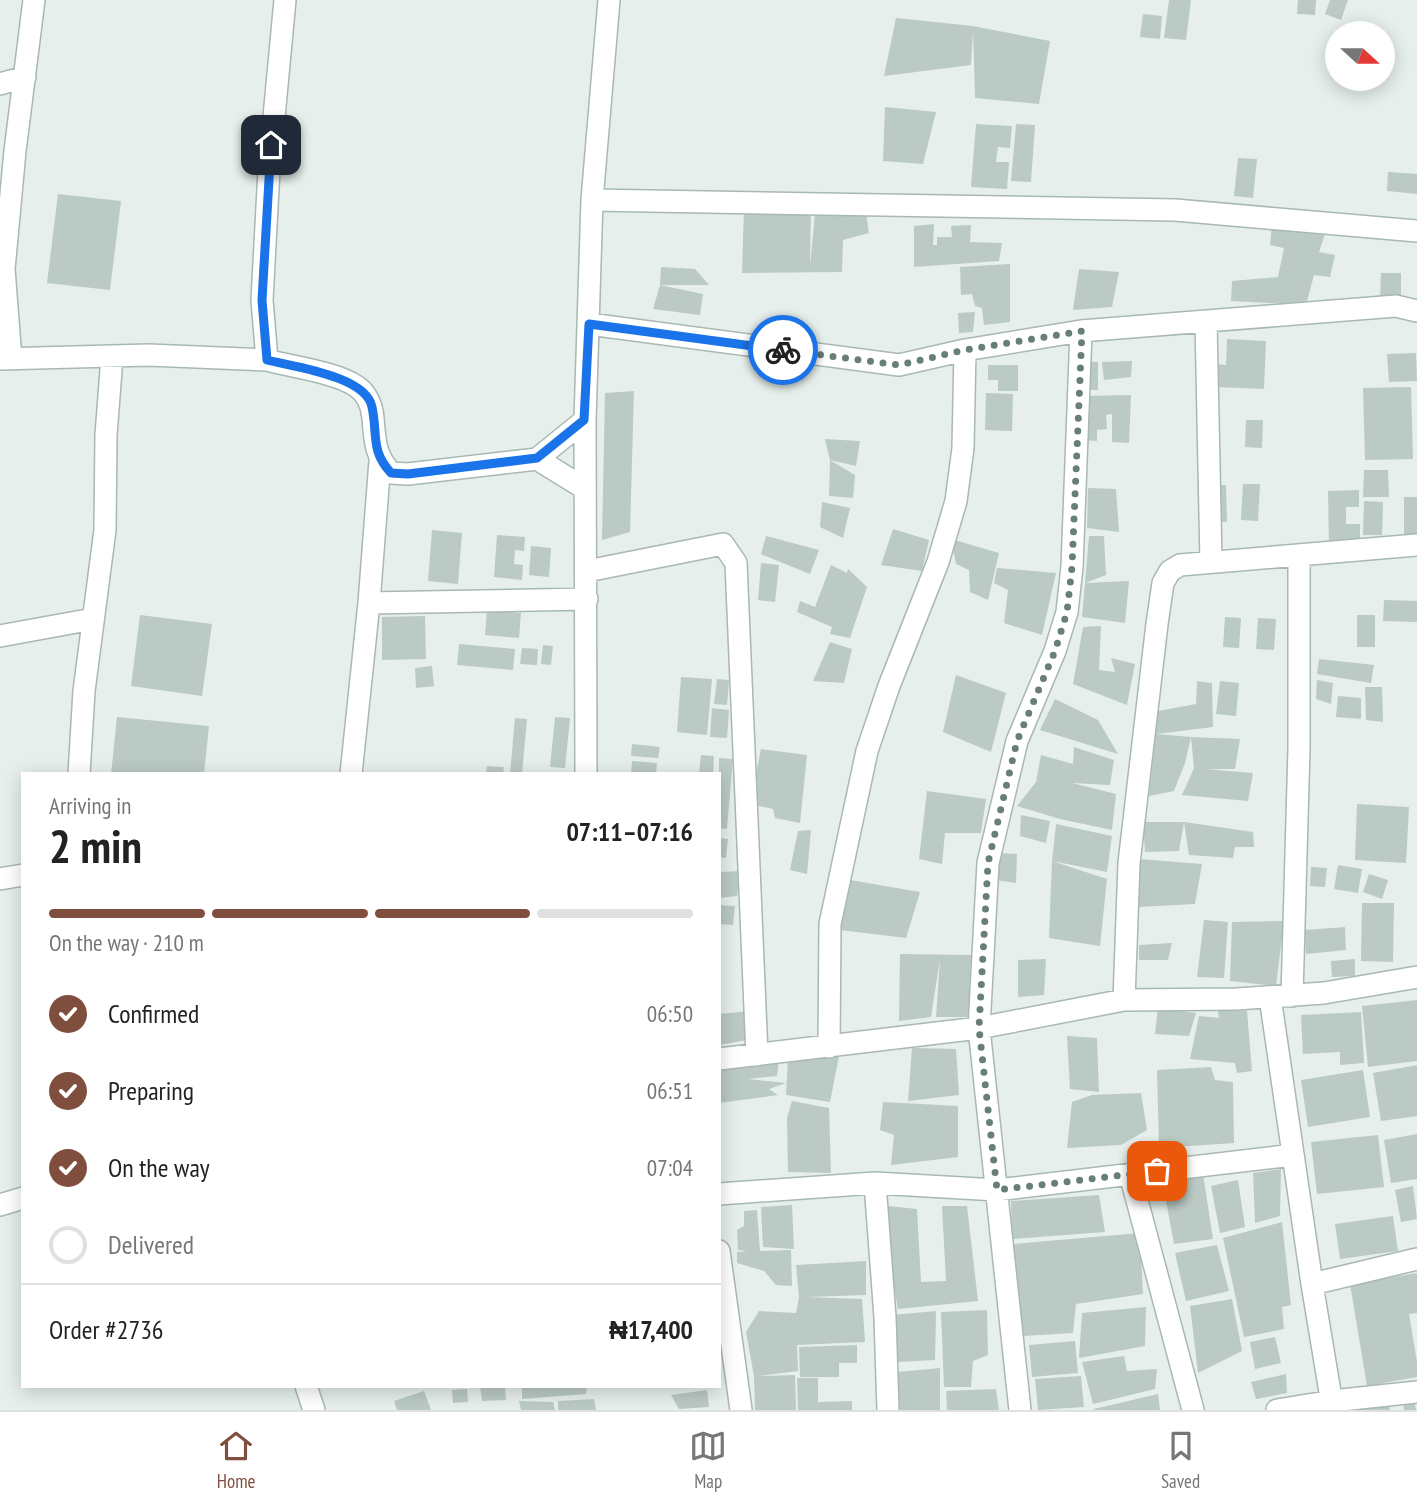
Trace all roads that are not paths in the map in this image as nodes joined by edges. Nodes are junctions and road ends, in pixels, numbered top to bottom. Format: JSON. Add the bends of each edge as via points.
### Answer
{"nodes":[{"id":1,"x":34,"y":0,"type":"edge"},
{"id":2,"x":285,"y":0,"type":"edge"},
{"id":3,"x":608,"y":0,"type":"edge"},
{"id":4,"x":25,"y":77,"type":"junction"},
{"id":5,"x":0,"y":84,"type":"edge"},
{"id":6,"x":592,"y":200,"type":"junction"},
{"id":7,"x":1417,"y":231,"type":"edge"},
{"id":8,"x":1417,"y":310,"type":"edge"},
{"id":9,"x":1206,"y":322,"type":"junction"},
{"id":10,"x":589,"y":324,"type":"junction"},
{"id":11,"x":1082,"y":331,"type":"junction"},
{"id":12,"x":965,"y":350,"type":"junction"},
{"id":13,"x":112,"y":357,"type":"junction"},
{"id":14,"x":5,"y":359,"type":"edge"},
{"id":15,"x":267,"y":360,"type":"junction"},
{"id":16,"x":584,"y":420,"type":"junction"},
{"id":17,"x":537,"y":458,"type":"junction"},
{"id":18,"x":380,"y":461,"type":"junction"},
{"id":19,"x":583,"y":488,"type":"junction"},
{"id":20,"x":1417,"y":545,"type":"edge"},
{"id":21,"x":1299,"y":555,"type":"junction"},
{"id":22,"x":1211,"y":562,"type":"junction"},
{"id":23,"x":587,"y":571,"type":"junction"},
{"id":24,"x":587,"y":598,"type":"junction"},
{"id":25,"x":369,"y":603,"type":"junction"},
{"id":26,"x":93,"y":619,"type":"junction"},
{"id":27,"x":0,"y":636,"type":"edge"},
{"id":28,"x":79,"y":772,"type":"edge"},
{"id":29,"x":351,"y":772,"type":"edge"},
{"id":30,"x":586,"y":772,"type":"edge"},
{"id":31,"x":21,"y":875,"type":"edge"},
{"id":32,"x":0,"y":879,"type":"edge"},
{"id":33,"x":1417,"y":977,"type":"edge"},
{"id":34,"x":1292,"y":996,"type":"junction"},
{"id":35,"x":1270,"y":997,"type":"junction"},
{"id":36,"x":1124,"y":1000,"type":"junction"},
{"id":37,"x":979,"y":1028,"type":"junction"},
{"id":38,"x":829,"y":1047,"type":"junction"},
{"id":39,"x":757,"y":1055,"type":"junction"},
{"id":40,"x":721,"y":1059,"type":"edge"},
{"id":41,"x":1293,"y":1155,"type":"junction"},
{"id":42,"x":1130,"y":1174,"type":"junction"},
{"id":43,"x":875,"y":1183,"type":"junction"},
{"id":44,"x":997,"y":1190,"type":"junction"},
{"id":45,"x":721,"y":1194,"type":"edge"},
{"id":46,"x":21,"y":1199,"type":"edge"},
{"id":47,"x":0,"y":1205,"type":"edge"},
{"id":48,"x":1417,"y":1259,"type":"edge"},
{"id":49,"x":721,"y":1265,"type":"edge"},
{"id":50,"x":1312,"y":1284,"type":"junction"},
{"id":51,"x":307,"y":1388,"type":"edge"},
{"id":52,"x":1417,"y":1392,"type":"edge"},
{"id":53,"x":1333,"y":1406,"type":"edge"},
{"id":54,"x":314,"y":1410,"type":"edge"},
{"id":55,"x":741,"y":1410,"type":"edge"},
{"id":56,"x":888,"y":1410,"type":"edge"},
{"id":57,"x":1020,"y":1410,"type":"edge"},
{"id":58,"x":1193,"y":1410,"type":"edge"},
{"id":59,"x":1277,"y":1410,"type":"edge"}],
"edges":[{"from":1,"to":4,"type":"street"},
{"from":2,"to":15,"type":"street","via":[[262,300]]},
{"from":3,"to":6,"type":"street"},
{"from":4,"to":5,"type":"street"},
{"from":4,"to":14,"type":"street","via":[[5,269]]},
{"from":6,"to":7,"type":"street","via":[[1175,210]]},
{"from":6,"to":10,"type":"street"},
{"from":8,"to":9,"type":"street","via":[[1396,306]]},
{"from":9,"to":11,"type":"street"},
{"from":9,"to":22,"type":"street"},
{"from":10,"to":12,"type":"street","via":[[899,365]]},
{"from":10,"to":16,"type":"street"},
{"from":11,"to":12,"type":"street"},
{"from":11,"to":37,"type":"street","via":[[1067,612],[1017,741],[988,863]]},
{"from":12,"to":38,"type":"street","via":[[963,448],[956,501],[938,562],[867,751],[830,924]]},
{"from":13,"to":14,"type":"street"},
{"from":13,"to":15,"type":"street"},
{"from":13,"to":26,"type":"street","via":[[105,530]]},
{"from":15,"to":18,"type":"street","via":[[357,386],[372,404]]},
{"from":16,"to":17,"type":"street"},
{"from":16,"to":19,"type":"street"},
{"from":17,"to":18,"type":"street","via":[[408,474],[391,473]]},
{"from":17,"to":19,"type":"street"},
{"from":18,"to":25,"type":"street"},
{"from":19,"to":23,"type":"street"},
{"from":20,"to":21,"type":"street"},
{"from":21,"to":22,"type":"street"},
{"from":21,"to":34,"type":"street"},
{"from":22,"to":36,"type":"street","via":[[1180,565],[1163,583],[1129,863]]},
{"from":23,"to":24,"type":"street"},
{"from":23,"to":39,"type":"street","via":[[723,544],[736,563]]},
{"from":24,"to":25,"type":"street"},
{"from":24,"to":30,"type":"street"},
{"from":25,"to":29,"type":"street"},
{"from":26,"to":27,"type":"street"},
{"from":26,"to":28,"type":"street"},
{"from":31,"to":32,"type":"street"},
{"from":33,"to":34,"type":"street"},
{"from":34,"to":35,"type":"street"},
{"from":35,"to":36,"type":"street"},
{"from":35,"to":41,"type":"street"},
{"from":36,"to":37,"type":"street"},
{"from":37,"to":38,"type":"street"},
{"from":37,"to":44,"type":"street"},
{"from":38,"to":39,"type":"street"},
{"from":39,"to":40,"type":"street"},
{"from":41,"to":42,"type":"street"},
{"from":41,"to":50,"type":"street"},
{"from":42,"to":44,"type":"street"},
{"from":42,"to":58,"type":"street"},
{"from":43,"to":44,"type":"street"},
{"from":43,"to":45,"type":"street"},
{"from":43,"to":56,"type":"street"},
{"from":44,"to":57,"type":"street"},
{"from":46,"to":47,"type":"street"},
{"from":48,"to":50,"type":"street"},
{"from":49,"to":55,"type":"street"},
{"from":50,"to":53,"type":"street"},
{"from":51,"to":54,"type":"street"},
{"from":52,"to":53,"type":"street"},
{"from":53,"to":59,"type":"street"}]}
